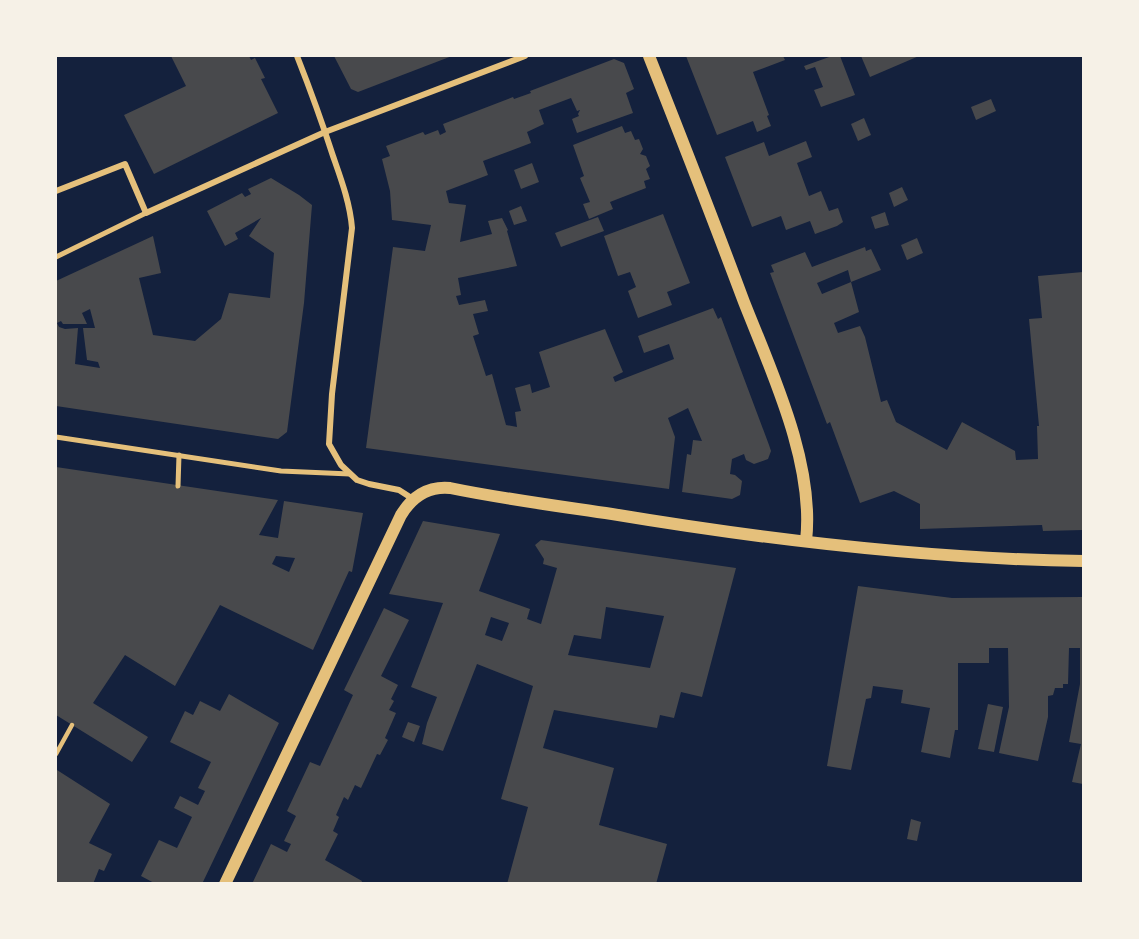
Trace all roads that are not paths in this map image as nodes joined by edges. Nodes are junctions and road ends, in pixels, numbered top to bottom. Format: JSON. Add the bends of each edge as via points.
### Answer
{"nodes":[{"id":1,"x":297,"y":56,"type":"edge"},
{"id":2,"x":525,"y":56,"type":"edge"},
{"id":3,"x":649,"y":56,"type":"edge"},
{"id":4,"x":325,"y":132,"type":"junction"},
{"id":5,"x":56,"y":191,"type":"edge"},
{"id":6,"x":146,"y":213,"type":"junction"},
{"id":7,"x":56,"y":257,"type":"edge"},
{"id":8,"x":56,"y":437,"type":"edge"},
{"id":9,"x":179,"y":454,"type":"junction"},
{"id":10,"x":350,"y":474,"type":"junction"},
{"id":11,"x":178,"y":486,"type":"dead end"},
{"id":12,"x":413,"y":499,"type":"junction"},
{"id":13,"x":806,"y":541,"type":"junction"},
{"id":14,"x":1083,"y":561,"type":"edge"},
{"id":15,"x":72,"y":725,"type":"dead end"},
{"id":16,"x":56,"y":754,"type":"edge"},
{"id":17,"x":225,"y":884,"type":"edge"}],
"edges":[{"from":1,"to":4,"type":"street"},
{"from":2,"to":4,"type":"street"},
{"from":3,"to":13,"type":"main road","via":[[779,394],[799,456],[808,521]]},
{"from":4,"to":6,"type":"street"},
{"from":4,"to":10,"type":"street","via":[[351,214],[328,435],[334,454]]},
{"from":5,"to":6,"type":"street","via":[[125,164]]},
{"from":6,"to":7,"type":"street"},
{"from":8,"to":9,"type":"street"},
{"from":9,"to":10,"type":"street","via":[[281,471]]},
{"from":9,"to":11,"type":"street"},
{"from":10,"to":12,"type":"street","via":[[364,483],[399,490]]},
{"from":12,"to":13,"type":"main road","via":[[430,489],[450,488],[700,529]]},
{"from":12,"to":17,"type":"main road","via":[[384,549]]},
{"from":13,"to":14,"type":"main road","via":[[957,558]]},
{"from":15,"to":16,"type":"lane"}]}
